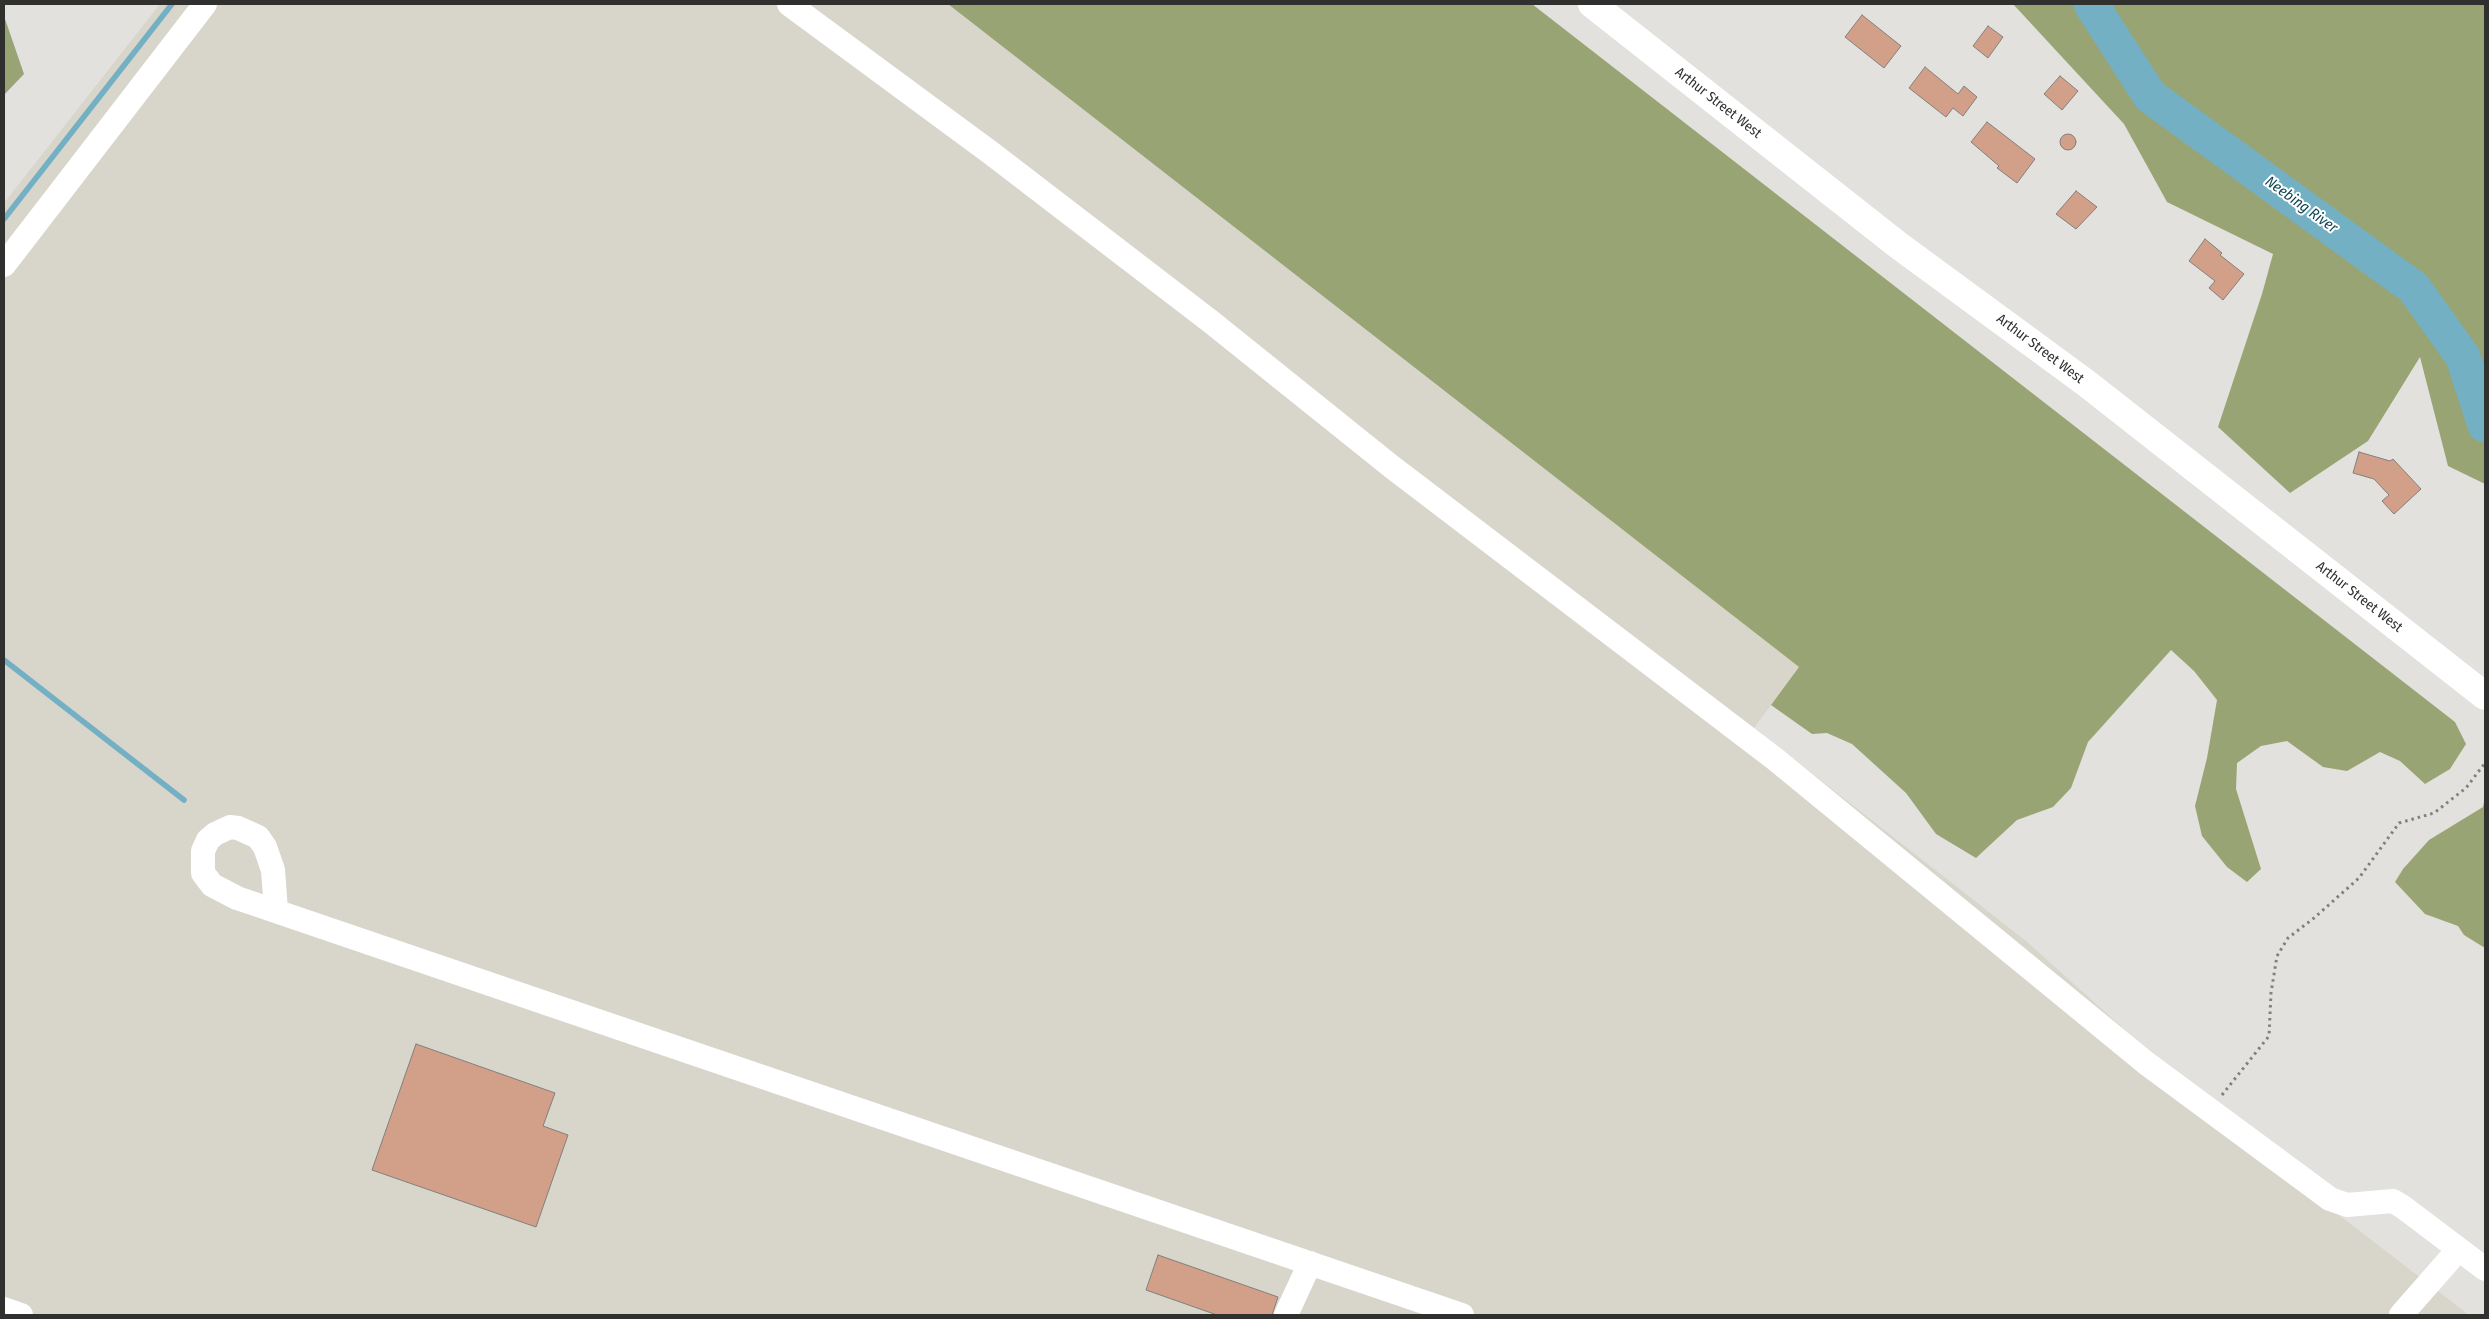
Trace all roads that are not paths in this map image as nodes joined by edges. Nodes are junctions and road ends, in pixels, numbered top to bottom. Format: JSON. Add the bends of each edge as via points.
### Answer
{"nodes":[{"id":1,"x":205,"y":4,"type":"edge"},
{"id":2,"x":789,"y":4,"type":"edge"},
{"id":3,"x":1592,"y":4,"type":"edge"},
{"id":4,"x":4,"y":265,"type":"edge"},
{"id":5,"x":2485,"y":696,"type":"edge"},
{"id":6,"x":276,"y":910,"type":"dead end"},
{"id":7,"x":2458,"y":1250,"type":"junction"},
{"id":8,"x":1310,"y":1263,"type":"junction"},
{"id":9,"x":2485,"y":1269,"type":"edge"},
{"id":10,"x":4,"y":1309,"type":"edge"},
{"id":11,"x":21,"y":1315,"type":"edge"},
{"id":12,"x":1286,"y":1315,"type":"edge"},
{"id":13,"x":1462,"y":1315,"type":"edge"},
{"id":14,"x":2401,"y":1315,"type":"edge"}],
"edges":[{"from":1,"to":4,"type":"street"},
{"from":2,"to":7,"type":"street","via":[[991,153],[1775,759],[2146,1063],[2330,1199],[2347,1205],[2393,1202]]},
{"from":3,"to":5,"type":"main road","name":"Arthur Street West","via":[[1898,246],[2094,389]]},
{"from":6,"to":8,"type":"street"},
{"from":7,"to":9,"type":"street"},
{"from":7,"to":14,"type":"street"},
{"from":8,"to":12,"type":"street"},
{"from":8,"to":13,"type":"street"},
{"from":10,"to":11,"type":"street"}]}
